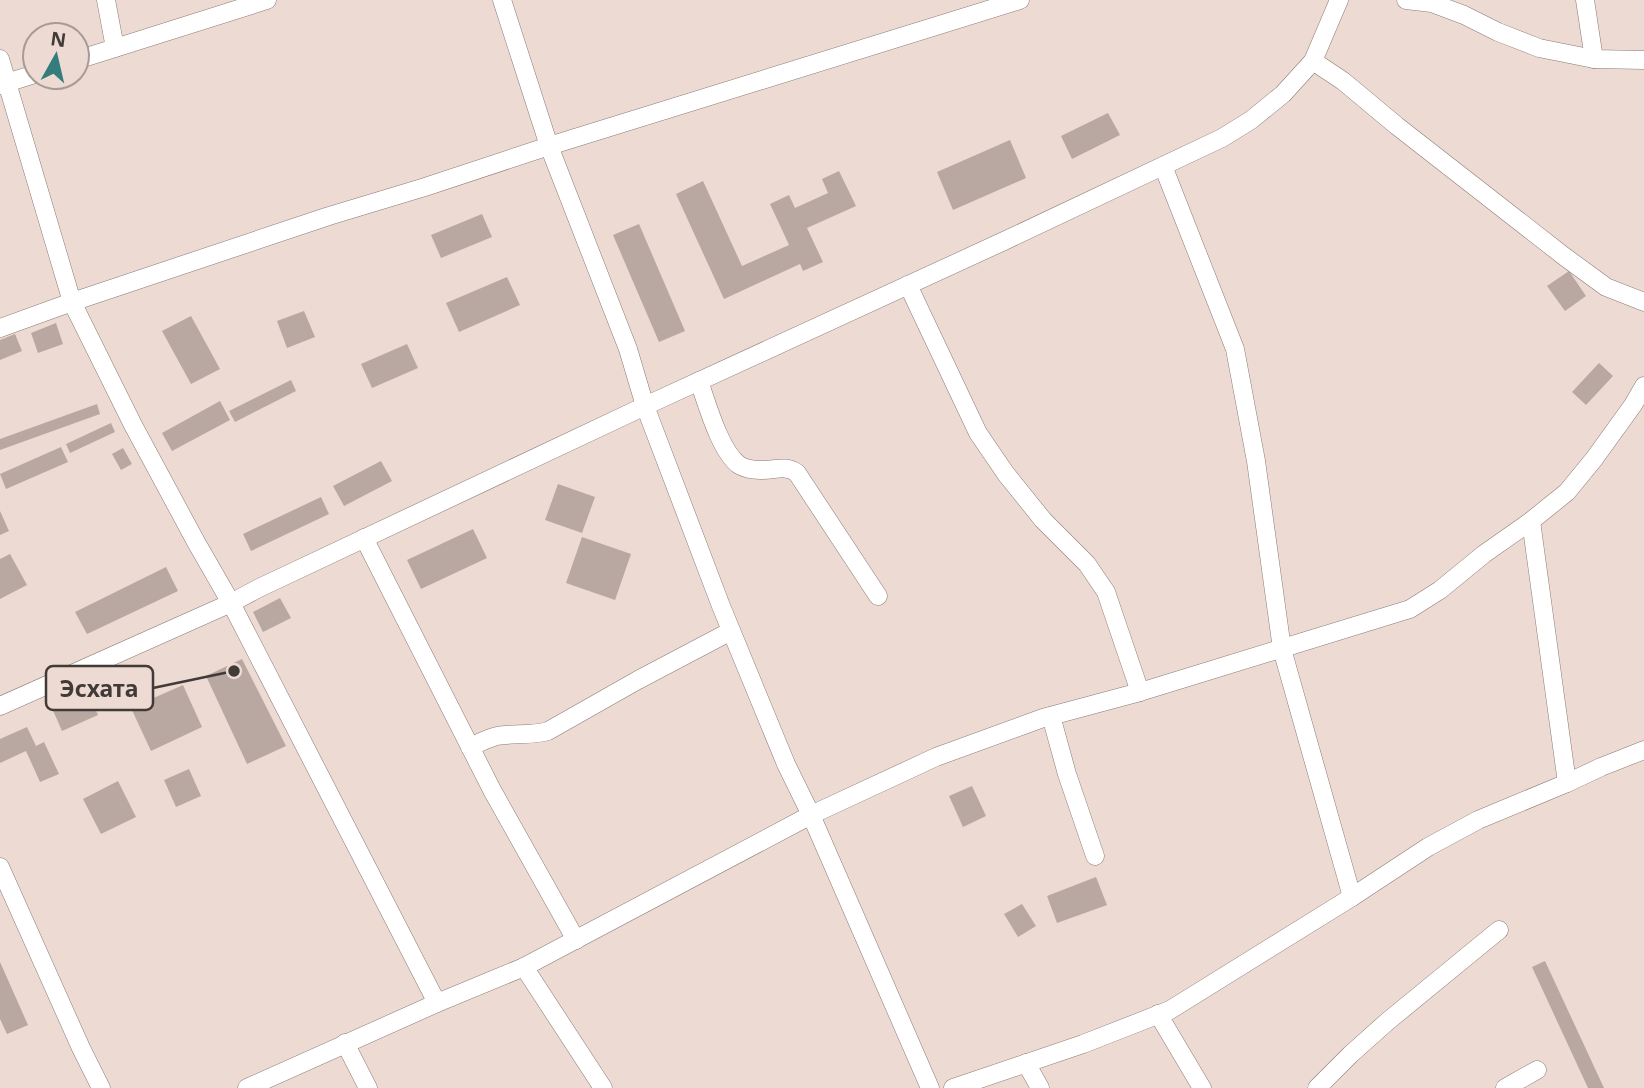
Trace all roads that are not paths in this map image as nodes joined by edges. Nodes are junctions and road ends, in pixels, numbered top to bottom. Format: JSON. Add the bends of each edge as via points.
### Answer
{"nodes":[{"id":1,"x":106,"y":0,"type":"edge"},
{"id":2,"x":267,"y":0,"type":"edge"},
{"id":3,"x":502,"y":0,"type":"edge"},
{"id":4,"x":1017,"y":0,"type":"edge"},
{"id":5,"x":1339,"y":0,"type":"edge"},
{"id":6,"x":1405,"y":0,"type":"edge"},
{"id":7,"x":1585,"y":0,"type":"edge"},
{"id":8,"x":115,"y":48,"type":"junction"},
{"id":9,"x":91,"y":56,"type":"edge"},
{"id":10,"x":0,"y":59,"type":"edge"},
{"id":11,"x":1594,"y":59,"type":"junction"},
{"id":12,"x":1644,"y":60,"type":"edge"},
{"id":13,"x":1313,"y":61,"type":"junction"},
{"id":14,"x":21,"y":79,"type":"edge"},
{"id":15,"x":4,"y":84,"type":"edge"},
{"id":16,"x":549,"y":146,"type":"junction"},
{"id":17,"x":1163,"y":166,"type":"junction"},
{"id":18,"x":908,"y":285,"type":"junction"},
{"id":19,"x":72,"y":302,"type":"junction"},
{"id":20,"x":1644,"y":302,"type":"edge"},
{"id":21,"x":0,"y":328,"type":"edge"},
{"id":22,"x":699,"y":381,"type":"junction"},
{"id":23,"x":1644,"y":386,"type":"edge"},
{"id":24,"x":645,"y":406,"type":"junction"},
{"id":25,"x":1531,"y":521,"type":"junction"},
{"id":26,"x":364,"y":538,"type":"junction"},
{"id":27,"x":878,"y":596,"type":"dead end"},
{"id":28,"x":231,"y":603,"type":"junction"},
{"id":29,"x":731,"y":632,"type":"junction"},
{"id":30,"x":1282,"y":649,"type":"junction"},
{"id":31,"x":1140,"y":692,"type":"junction"},
{"id":32,"x":0,"y":706,"type":"edge"},
{"id":33,"x":1051,"y":716,"type":"junction"},
{"id":34,"x":470,"y":747,"type":"junction"},
{"id":35,"x":1644,"y":750,"type":"edge"},
{"id":36,"x":1567,"y":783,"type":"junction"},
{"id":37,"x":811,"y":815,"type":"junction"},
{"id":38,"x":1095,"y":856,"type":"dead end"},
{"id":39,"x":0,"y":867,"type":"edge"},
{"id":40,"x":1352,"y":897,"type":"junction"},
{"id":41,"x":1499,"y":930,"type":"dead end"},
{"id":42,"x":576,"y":940,"type":"junction"},
{"id":43,"x":524,"y":967,"type":"junction"},
{"id":44,"x":437,"y":1003,"type":"junction"},
{"id":45,"x":1158,"y":1014,"type":"junction"},
{"id":46,"x":345,"y":1044,"type":"junction"},
{"id":47,"x":1026,"y":1063,"type":"junction"},
{"id":48,"x":1537,"y":1070,"type":"dead end"},
{"id":49,"x":1512,"y":1086,"type":"edge"},
{"id":50,"x":101,"y":1088,"type":"edge"},
{"id":51,"x":247,"y":1088,"type":"edge"},
{"id":52,"x":368,"y":1088,"type":"edge"},
{"id":53,"x":603,"y":1088,"type":"edge"},
{"id":54,"x":930,"y":1088,"type":"edge"},
{"id":55,"x":953,"y":1088,"type":"edge"},
{"id":56,"x":1040,"y":1088,"type":"edge"},
{"id":57,"x":1202,"y":1088,"type":"edge"},
{"id":58,"x":1317,"y":1088,"type":"edge"}],
"edges":[{"from":1,"to":8,"type":"street"},
{"from":2,"to":8,"type":"street"},
{"from":3,"to":16,"type":"street"},
{"from":4,"to":16,"type":"street"},
{"from":5,"to":13,"type":"street"},
{"from":6,"to":11,"type":"street","via":[[1432,3],[1539,48]]},
{"from":7,"to":11,"type":"street"},
{"from":8,"to":9,"type":"street"},
{"from":10,"to":15,"type":"street"},
{"from":11,"to":12,"type":"street"},
{"from":13,"to":17,"type":"street","via":[[1251,120]]},
{"from":13,"to":20,"type":"street","via":[[1606,287]]},
{"from":14,"to":15,"type":"street"},
{"from":15,"to":19,"type":"street"},
{"from":16,"to":19,"type":"street"},
{"from":16,"to":24,"type":"street","via":[[628,349]]},
{"from":17,"to":18,"type":"street"},
{"from":17,"to":30,"type":"street","via":[[1235,349]]},
{"from":18,"to":22,"type":"street"},
{"from":18,"to":31,"type":"street","via":[[978,433],[1013,484],[1087,564],[1106,592]]},
{"from":19,"to":21,"type":"street"},
{"from":19,"to":28,"type":"street","via":[[133,425]]},
{"from":22,"to":24,"type":"street"},
{"from":22,"to":27,"type":"street","via":[[730,456],[747,469],[781,467],[797,473]]},
{"from":23,"to":25,"type":"street","via":[[1567,492]]},
{"from":24,"to":26,"type":"street"},
{"from":24,"to":29,"type":"street"},
{"from":25,"to":30,"type":"street","via":[[1410,609]]},
{"from":25,"to":36,"type":"street"},
{"from":26,"to":28,"type":"street"},
{"from":26,"to":34,"type":"street"},
{"from":28,"to":32,"type":"street"},
{"from":28,"to":44,"type":"street"},
{"from":29,"to":34,"type":"street","via":[[548,731],[495,736]]},
{"from":29,"to":37,"type":"street"},
{"from":30,"to":31,"type":"street"},
{"from":30,"to":40,"type":"street"},
{"from":31,"to":33,"type":"street"},
{"from":33,"to":37,"type":"street","via":[[936,757]]},
{"from":33,"to":38,"type":"street"},
{"from":34,"to":42,"type":"street"},
{"from":35,"to":36,"type":"street"},
{"from":36,"to":40,"type":"street","via":[[1478,820]]},
{"from":37,"to":42,"type":"street"},
{"from":37,"to":54,"type":"street"},
{"from":39,"to":50,"type":"street"},
{"from":40,"to":45,"type":"street"},
{"from":41,"to":58,"type":"street","via":[[1388,1021]]},
{"from":42,"to":43,"type":"street"},
{"from":43,"to":44,"type":"street"},
{"from":43,"to":53,"type":"street"},
{"from":44,"to":46,"type":"street"},
{"from":45,"to":47,"type":"street"},
{"from":45,"to":57,"type":"street"},
{"from":46,"to":51,"type":"street"},
{"from":46,"to":52,"type":"street"},
{"from":47,"to":55,"type":"street"},
{"from":47,"to":56,"type":"street"},
{"from":48,"to":49,"type":"street"}]}
